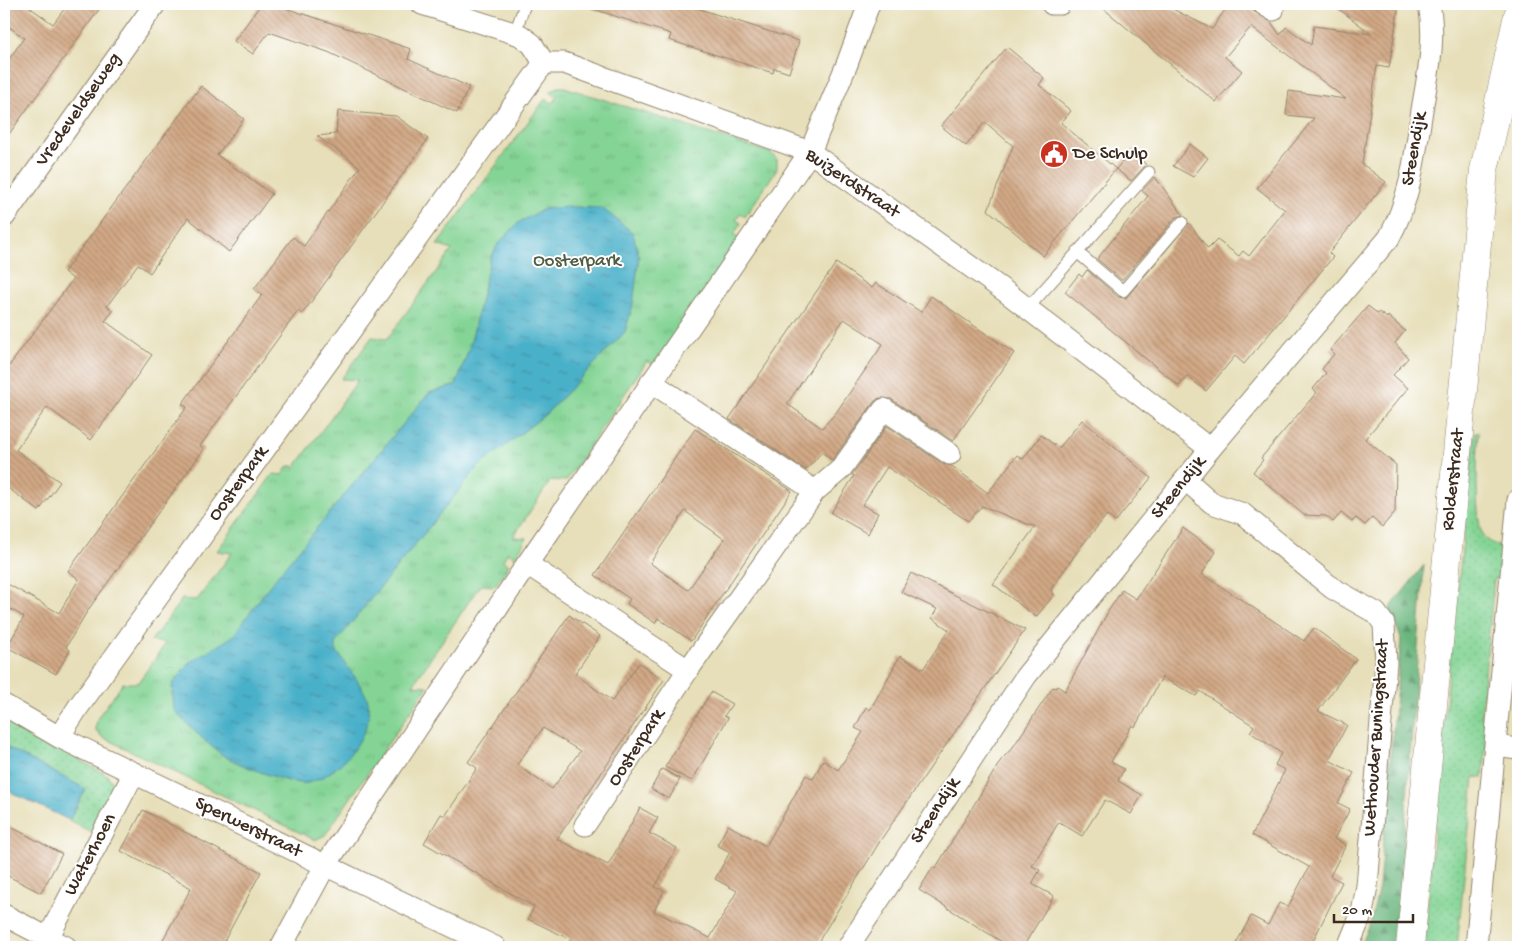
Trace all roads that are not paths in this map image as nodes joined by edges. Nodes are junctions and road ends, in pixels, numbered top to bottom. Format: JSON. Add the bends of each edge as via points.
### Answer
{"nodes":[{"id":1,"x":155,"y":4,"type":"edge"},
{"id":2,"x":422,"y":4,"type":"edge"},
{"id":3,"x":525,"y":4,"type":"edge"},
{"id":4,"x":869,"y":4,"type":"edge"},
{"id":5,"x":1052,"y":4,"type":"edge"},
{"id":6,"x":1060,"y":4,"type":"edge"},
{"id":7,"x":1429,"y":4,"type":"edge"},
{"id":8,"x":1518,"y":16,"type":"edge"},
{"id":9,"x":515,"y":33,"type":"junction"},
{"id":10,"x":544,"y":63,"type":"junction"},
{"id":11,"x":810,"y":152,"type":"junction"},
{"id":12,"x":1149,"y":172,"type":"dead end"},
{"id":13,"x":4,"y":217,"type":"edge"},
{"id":14,"x":1182,"y":222,"type":"dead end"},
{"id":15,"x":1077,"y":252,"type":"junction"},
{"id":16,"x":1027,"y":309,"type":"junction"},
{"id":17,"x":651,"y":382,"type":"junction"},
{"id":18,"x":1210,"y":449,"type":"junction"},
{"id":19,"x":950,"y":454,"type":"dead end"},
{"id":20,"x":1186,"y":480,"type":"junction"},
{"id":21,"x":815,"y":490,"type":"junction"},
{"id":22,"x":1518,"y":500,"type":"edge"},
{"id":23,"x":527,"y":564,"type":"junction"},
{"id":24,"x":688,"y":670,"type":"junction"},
{"id":25,"x":4,"y":705,"type":"edge"},
{"id":26,"x":59,"y":737,"type":"junction"},
{"id":27,"x":1496,"y":746,"type":"junction"},
{"id":28,"x":1518,"y":749,"type":"edge"},
{"id":29,"x":134,"y":772,"type":"junction"},
{"id":30,"x":586,"y":825,"type":"dead end"},
{"id":31,"x":325,"y":866,"type":"junction"},
{"id":32,"x":4,"y":915,"type":"edge"},
{"id":33,"x":57,"y":942,"type":"edge"},
{"id":34,"x":281,"y":947,"type":"edge"},
{"id":35,"x":495,"y":947,"type":"edge"},
{"id":36,"x":848,"y":947,"type":"edge"},
{"id":37,"x":1348,"y":947,"type":"edge"},
{"id":38,"x":1410,"y":947,"type":"edge"},
{"id":39,"x":1476,"y":947,"type":"edge"}],
"edges":[{"from":1,"to":13,"type":"street","name":"Vredeveldseweg"},
{"from":2,"to":9,"type":"street"},
{"from":3,"to":9,"type":"lane"},
{"from":4,"to":11,"type":"street"},
{"from":5,"to":6,"type":"street"},
{"from":7,"to":18,"type":"street","name":"Steendijk","via":[[1433,41],[1411,182],[1396,226]]},
{"from":8,"to":38,"type":"main road","name":"Rolderstraat","via":[[1484,170]]},
{"from":9,"to":10,"type":"street","via":[[532,44]]},
{"from":10,"to":11,"type":"street","name":"Buizerdstraat","via":[[564,63]]},
{"from":10,"to":26,"type":"street","name":"Oosterpark"},
{"from":11,"to":16,"type":"street","name":"Buizerdstraat"},
{"from":11,"to":17,"type":"street"},
{"from":12,"to":15,"type":"lane"},
{"from":14,"to":15,"type":"lane","via":[[1123,291]]},
{"from":15,"to":16,"type":"lane"},
{"from":16,"to":18,"type":"street","name":"Buizerdstraat"},
{"from":17,"to":21,"type":"street"},
{"from":17,"to":23,"type":"street"},
{"from":18,"to":20,"type":"street","name":"Steendijk"},
{"from":19,"to":21,"type":"street","name":"Oosterpark","via":[[884,409],[841,469]]},
{"from":20,"to":36,"type":"street","name":"Steendijk","via":[[1026,676]]},
{"from":20,"to":37,"type":"street","name":"Wethouder Buningstraat","via":[[1212,503],[1244,514],[1332,588],[1376,613],[1384,624],[1386,662],[1367,886],[1362,913]]},
{"from":21,"to":24,"type":"street","name":"Oosterpark"},
{"from":22,"to":27,"type":"street"},
{"from":23,"to":24,"type":"street"},
{"from":23,"to":31,"type":"street"},
{"from":24,"to":30,"type":"street","name":"Oosterpark"},
{"from":25,"to":26,"type":"street","name":"Sperwerstraat"},
{"from":26,"to":29,"type":"street","name":"Sperwerstraat"},
{"from":27,"to":28,"type":"street"},
{"from":27,"to":39,"type":"street"},
{"from":29,"to":31,"type":"street","name":"Sperwerstraat"},
{"from":29,"to":33,"type":"street","name":"Waterhoen"},
{"from":31,"to":34,"type":"street"},
{"from":31,"to":35,"type":"street","name":"Sperwerstraat"},
{"from":32,"to":33,"type":"street","name":"Waterhoen"}]}
